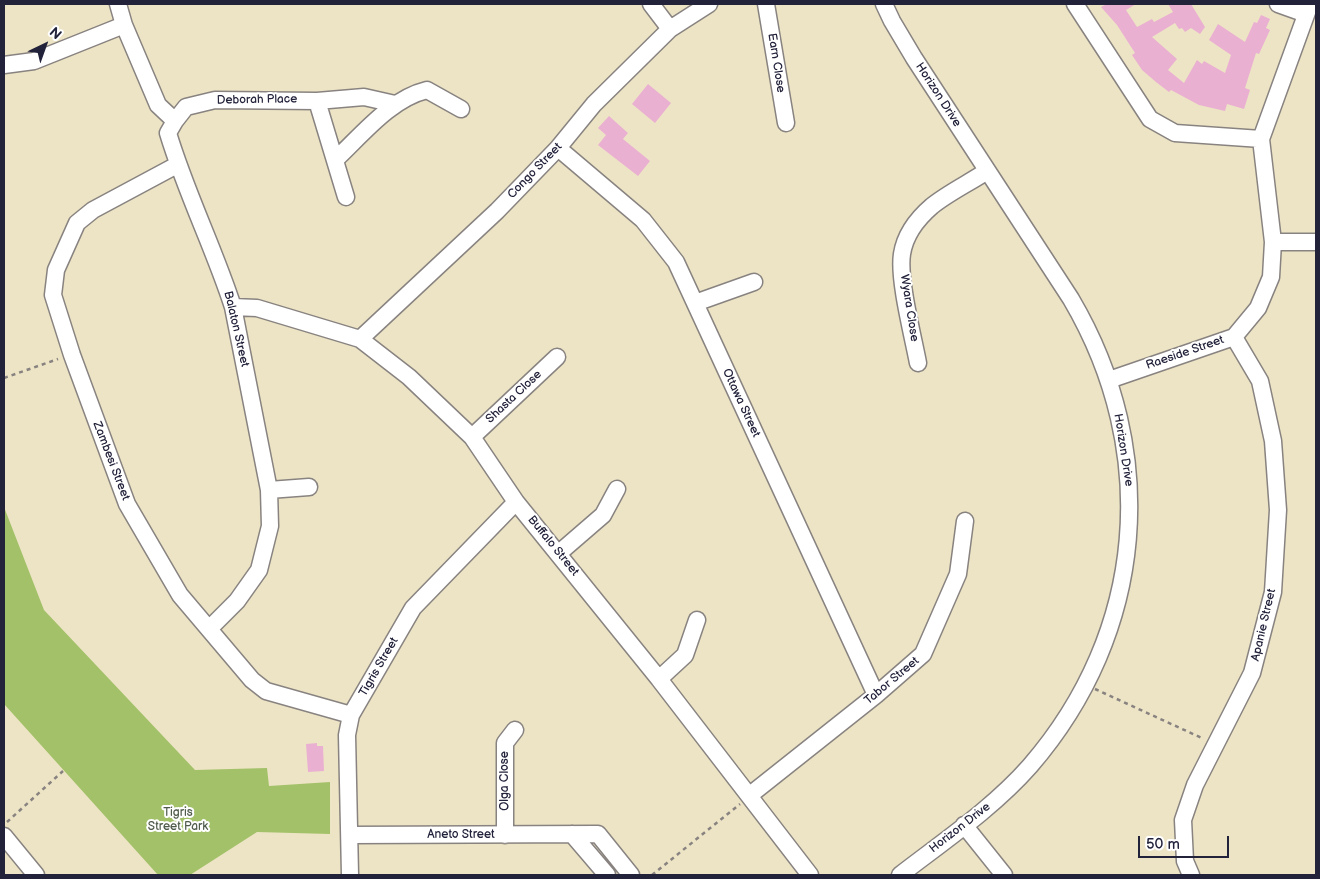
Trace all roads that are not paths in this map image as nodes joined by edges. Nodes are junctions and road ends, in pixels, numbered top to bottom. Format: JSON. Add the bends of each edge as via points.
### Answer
{"nodes":[{"id":1,"x":118,"y":4,"type":"edge"},
{"id":2,"x":651,"y":4,"type":"edge"},
{"id":3,"x":710,"y":4,"type":"edge"},
{"id":4,"x":766,"y":4,"type":"edge"},
{"id":5,"x":884,"y":4,"type":"edge"},
{"id":6,"x":1075,"y":4,"type":"edge"},
{"id":7,"x":1278,"y":4,"type":"edge"},
{"id":8,"x":1308,"y":9,"type":"edge"},
{"id":9,"x":124,"y":25,"type":"junction"},
{"id":10,"x":670,"y":29,"type":"junction"},
{"id":11,"x":4,"y":65,"type":"edge"},
{"id":12,"x":317,"y":101,"type":"junction"},
{"id":13,"x":395,"y":104,"type":"junction"},
{"id":14,"x":461,"y":109,"type":"dead end"},
{"id":15,"x":174,"y":122,"type":"junction"},
{"id":16,"x":786,"y":123,"type":"dead end"},
{"id":17,"x":1261,"y":139,"type":"junction"},
{"id":18,"x":558,"y":148,"type":"junction"},
{"id":19,"x":335,"y":160,"type":"junction"},
{"id":20,"x":177,"y":165,"type":"junction"},
{"id":21,"x":987,"y":171,"type":"junction"},
{"id":22,"x":346,"y":197,"type":"dead end"},
{"id":23,"x":1273,"y":242,"type":"junction"},
{"id":24,"x":1316,"y":242,"type":"edge"},
{"id":25,"x":754,"y":282,"type":"dead end"},
{"id":26,"x":695,"y":303,"type":"junction"},
{"id":27,"x":232,"y":308,"type":"junction"},
{"id":28,"x":1234,"y":337,"type":"junction"},
{"id":29,"x":360,"y":339,"type":"junction"},
{"id":30,"x":557,"y":358,"type":"dead end"},
{"id":31,"x":918,"y":364,"type":"dead end"},
{"id":32,"x":1109,"y":380,"type":"junction"},
{"id":33,"x":472,"y":437,"type":"junction"},
{"id":34,"x":309,"y":487,"type":"dead end"},
{"id":35,"x":618,"y":489,"type":"dead end"},
{"id":36,"x":269,"y":490,"type":"junction"},
{"id":37,"x":516,"y":502,"type":"junction"},
{"id":38,"x":965,"y":521,"type":"dead end"},
{"id":39,"x":559,"y":553,"type":"junction"},
{"id":40,"x":697,"y":620,"type":"dead end"},
{"id":41,"x":209,"y":629,"type":"junction"},
{"id":42,"x":659,"y":679,"type":"junction"},
{"id":43,"x":876,"y":695,"type":"junction"},
{"id":44,"x":351,"y":715,"type":"junction"},
{"id":45,"x":515,"y":730,"type":"dead end"},
{"id":46,"x":750,"y":795,"type":"junction"},
{"id":47,"x":964,"y":825,"type":"junction"},
{"id":48,"x":5,"y":829,"type":"edge"},
{"id":49,"x":572,"y":834,"type":"junction"},
{"id":50,"x":350,"y":835,"type":"junction"},
{"id":51,"x":505,"y":835,"type":"junction"},
{"id":52,"x":36,"y":875,"type":"edge"},
{"id":53,"x":350,"y":875,"type":"edge"},
{"id":54,"x":606,"y":875,"type":"edge"},
{"id":55,"x":631,"y":875,"type":"edge"},
{"id":56,"x":810,"y":875,"type":"edge"},
{"id":57,"x":900,"y":875,"type":"edge"},
{"id":58,"x":1004,"y":875,"type":"edge"},
{"id":59,"x":1191,"y":875,"type":"edge"}],
"edges":[{"from":1,"to":9,"type":"street"},
{"from":2,"to":10,"type":"street"},
{"from":3,"to":10,"type":"street","name":"Congo Street"},
{"from":4,"to":16,"type":"street","name":"Earn Close"},
{"from":5,"to":21,"type":"street","name":"Horizon Drive","via":[[896,29]]},
{"from":6,"to":17,"type":"street","via":[[1150,119],[1175,133]]},
{"from":7,"to":8,"type":"street"},
{"from":8,"to":17,"type":"street","name":"Raeside Street"},
{"from":9,"to":11,"type":"street","via":[[34,61]]},
{"from":9,"to":15,"type":"street","via":[[158,105]]},
{"from":10,"to":18,"type":"street","name":"Congo Street","via":[[594,104]]},
{"from":12,"to":13,"type":"street","name":"Deborah Place","via":[[364,96]]},
{"from":12,"to":15,"type":"street","name":"Deborah Place","via":[[215,100],[186,107]]},
{"from":12,"to":19,"type":"street"},
{"from":13,"to":14,"type":"street","via":[[427,90]]},
{"from":13,"to":19,"type":"street"},
{"from":15,"to":20,"type":"street","name":"Balaton Street","via":[[168,133]]},
{"from":17,"to":23,"type":"street","name":"Raeside Street"},
{"from":18,"to":26,"type":"street","name":"Ottawa Street","via":[[643,220],[676,262]]},
{"from":18,"to":29,"type":"street","name":"Congo Street","via":[[497,211]]},
{"from":19,"to":22,"type":"street"},
{"from":20,"to":27,"type":"street","name":"Balaton Street","via":[[224,280]]},
{"from":20,"to":41,"type":"street","name":"Zambesi Street","via":[[93,210],[77,223],[64,247],[52,295],[127,504],[180,595]]},
{"from":21,"to":31,"type":"street","name":"Wyara Close","via":[[932,206],[909,234],[902,254],[902,274]]},
{"from":21,"to":32,"type":"street","name":"Horizon Drive","via":[[1079,313]]},
{"from":23,"to":24,"type":"street"},
{"from":23,"to":28,"type":"street","name":"Raeside Street","via":[[1271,277],[1258,308]]},
{"from":25,"to":26,"type":"street"},
{"from":26,"to":43,"type":"street","name":"Ottawa Street"},
{"from":27,"to":29,"type":"street","name":"Buffalo Street","via":[[258,308]]},
{"from":27,"to":36,"type":"street","name":"Balaton Street"},
{"from":28,"to":32,"type":"street","name":"Raeside Street"},
{"from":28,"to":59,"type":"street","name":"Apanie Street","via":[[1260,381],[1273,441],[1278,510],[1273,592],[1254,664],[1195,785],[1183,820],[1185,861]]},
{"from":29,"to":33,"type":"street","name":"Buffalo Street","via":[[409,377]]},
{"from":30,"to":33,"type":"street","name":"Shasta Close"},
{"from":32,"to":47,"type":"street","name":"Horizon Drive","via":[[1124,442],[1130,495],[1123,578],[1111,622],[1086,684],[1054,735],[1029,767]]},
{"from":33,"to":37,"type":"street","name":"Buffalo Street"},
{"from":34,"to":36,"type":"street"},
{"from":35,"to":39,"type":"street","via":[[603,515]]},
{"from":36,"to":41,"type":"street","name":"Balaton Street","via":[[270,526],[260,570],[237,601]]},
{"from":37,"to":39,"type":"street","name":"Buffalo Street"},
{"from":37,"to":44,"type":"street","name":"Tigris Street","via":[[412,608]]},
{"from":38,"to":43,"type":"street","name":"Tabor Street","via":[[958,574],[923,654]]},
{"from":39,"to":42,"type":"street","name":"Buffalo Street"},
{"from":40,"to":42,"type":"street","via":[[685,655]]},
{"from":41,"to":44,"type":"street","name":"Zambesi Street","via":[[252,680],[266,691]]},
{"from":42,"to":46,"type":"street","name":"Buffalo Street"},
{"from":43,"to":46,"type":"street","name":"Tabor Street"},
{"from":44,"to":50,"type":"street","name":"Tigris Street","via":[[347,735]]},
{"from":45,"to":51,"type":"street","name":"Olga Close","via":[[505,743]]},
{"from":46,"to":56,"type":"street","name":"Buffalo Street"},
{"from":47,"to":57,"type":"street","name":"Horizon Drive"},
{"from":47,"to":58,"type":"street"},
{"from":48,"to":52,"type":"street"},
{"from":49,"to":51,"type":"street","name":"Aneto Street"},
{"from":49,"to":54,"type":"street"},
{"from":49,"to":55,"type":"street","name":"Aneto Street","via":[[598,834]]},
{"from":50,"to":51,"type":"street","name":"Aneto Street"},
{"from":50,"to":53,"type":"street","name":"Tigris Street"}]}
